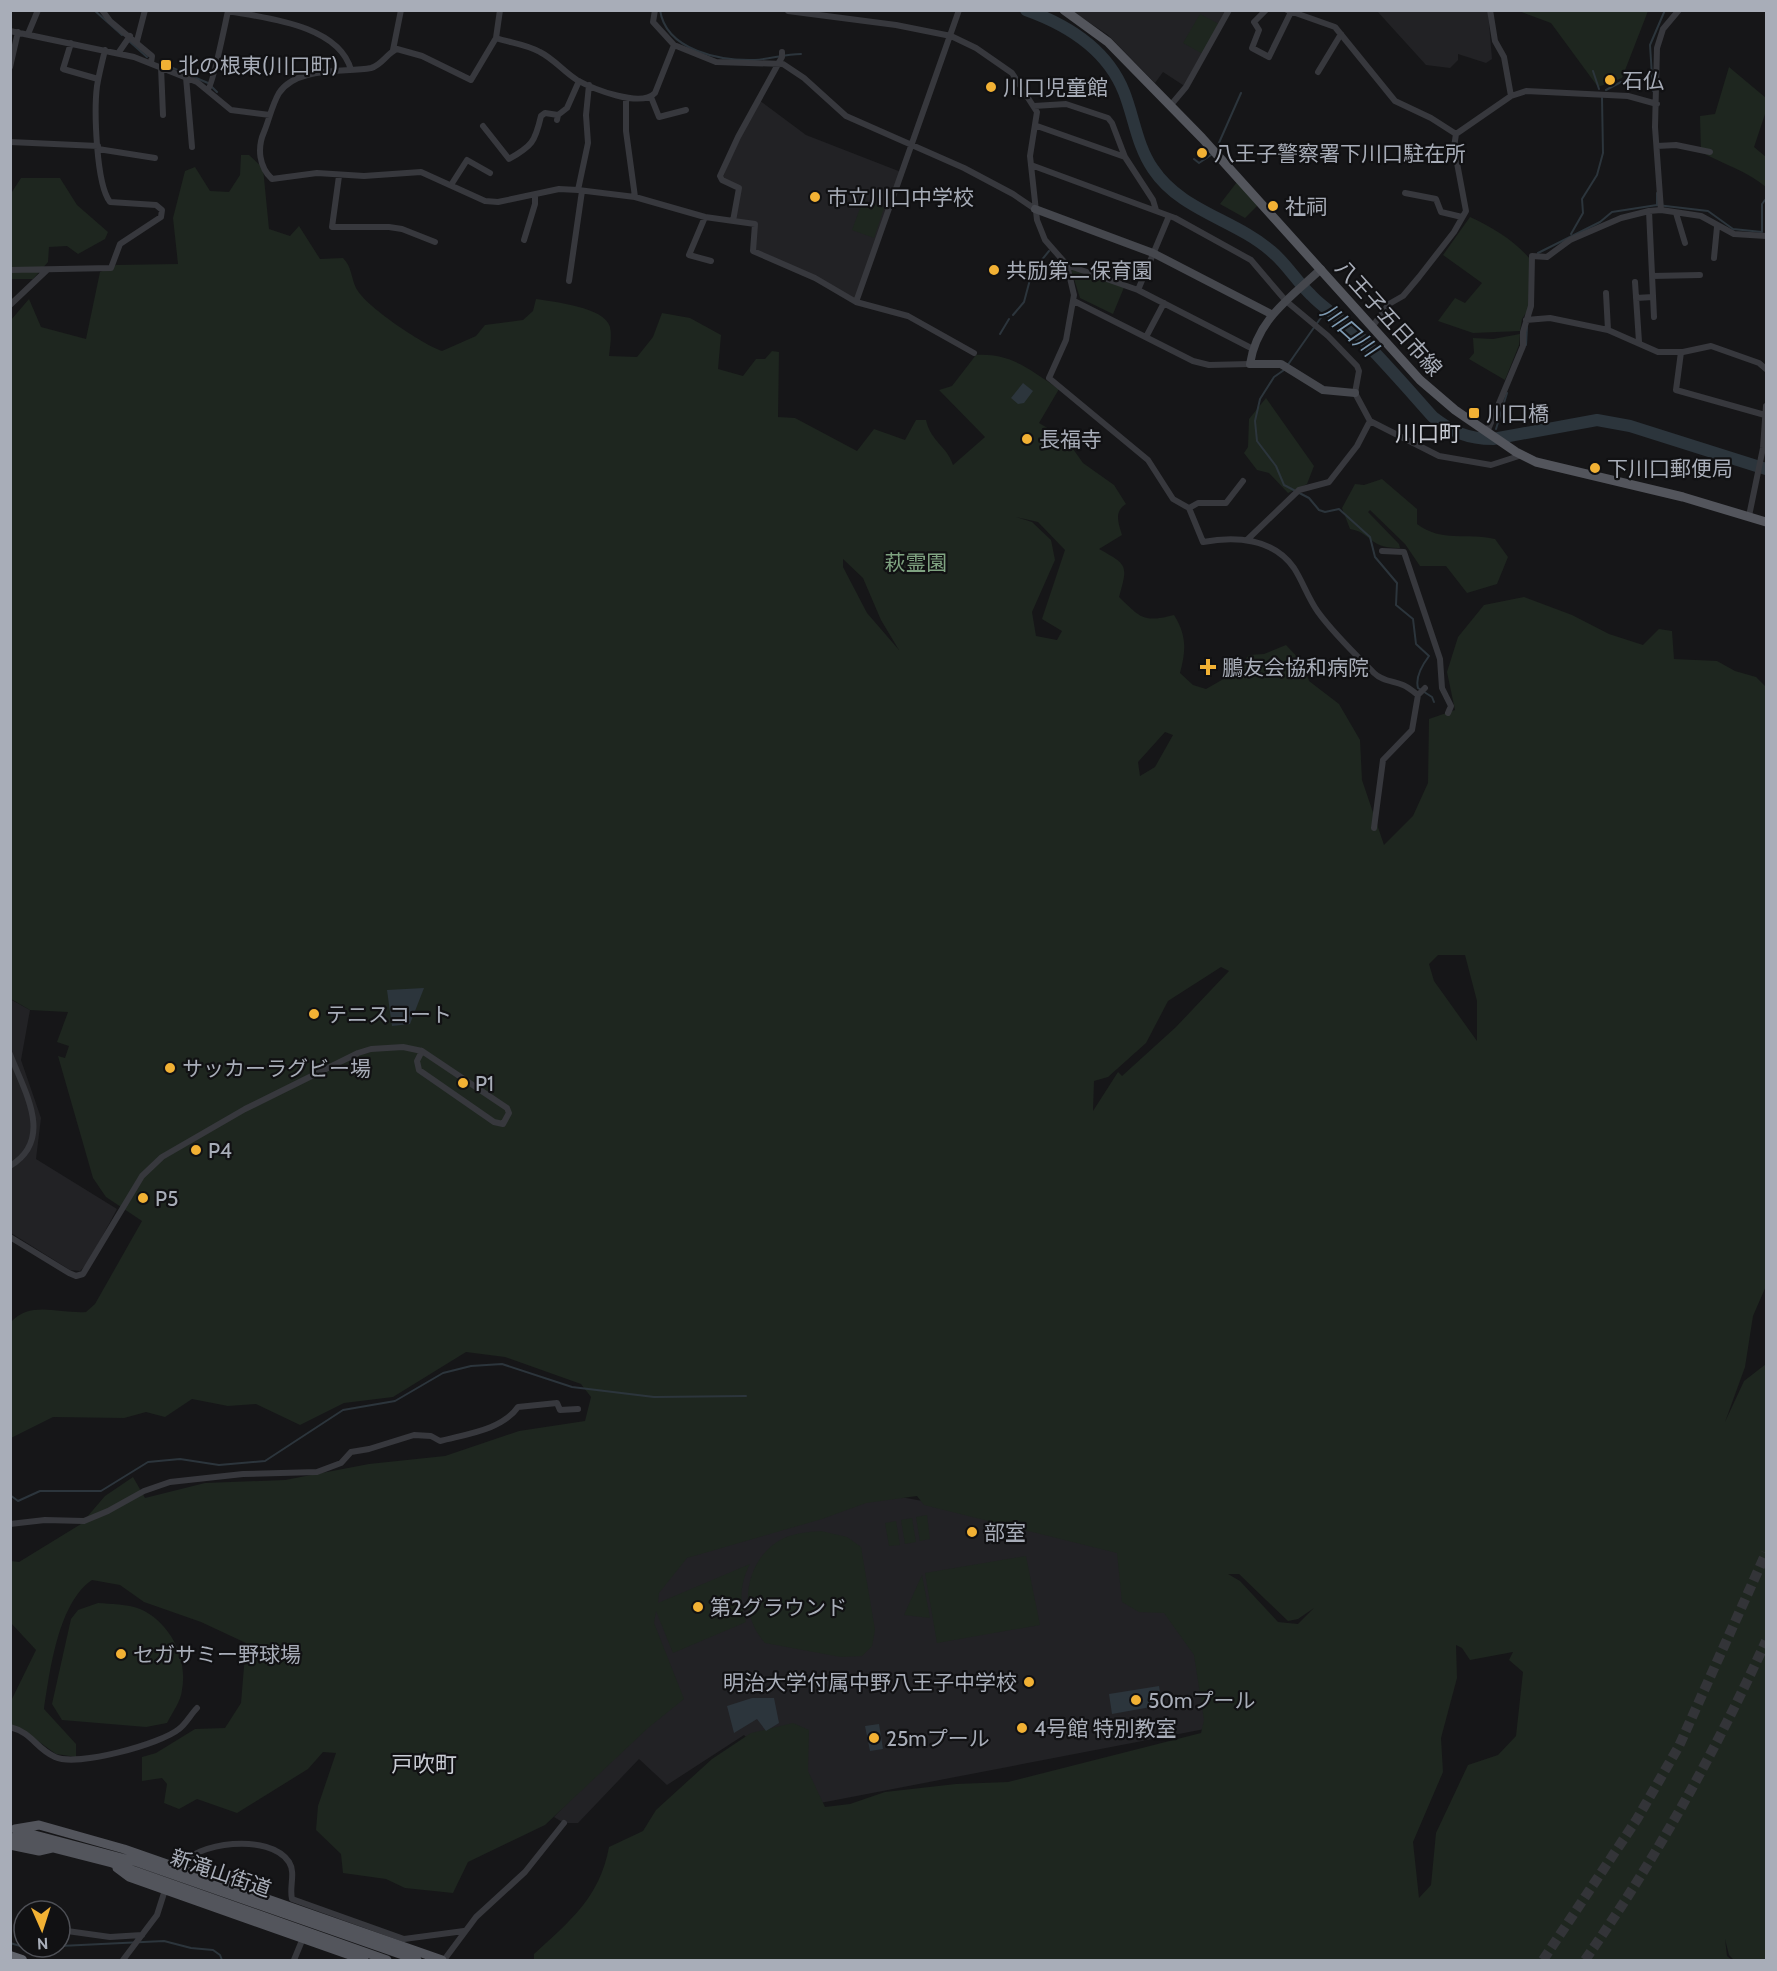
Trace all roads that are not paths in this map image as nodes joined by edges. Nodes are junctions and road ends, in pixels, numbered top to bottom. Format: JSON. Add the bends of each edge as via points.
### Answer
{"nodes":[{"id":1,"x":38,"y":10,"type":"edge"},
{"id":2,"x":102,"y":10,"type":"edge"},
{"id":3,"x":145,"y":10,"type":"edge"},
{"id":4,"x":401,"y":10,"type":"edge"},
{"id":5,"x":500,"y":10,"type":"edge"},
{"id":6,"x":655,"y":10,"type":"edge"},
{"id":7,"x":959,"y":10,"type":"edge"},
{"id":8,"x":1064,"y":10,"type":"edge"},
{"id":9,"x":1229,"y":10,"type":"edge"},
{"id":10,"x":1266,"y":10,"type":"edge"},
{"id":11,"x":1490,"y":10,"type":"edge"},
{"id":12,"x":1679,"y":10,"type":"edge"},
{"id":13,"x":788,"y":11,"type":"edge"},
{"id":14,"x":1289,"y":11,"type":"edge"},
{"id":15,"x":10,"y":31,"type":"edge"},
{"id":16,"x":18,"y":32,"type":"junction"},
{"id":17,"x":28,"y":34,"type":"junction"},
{"id":18,"x":1341,"y":34,"type":"junction"},
{"id":19,"x":951,"y":36,"type":"junction"},
{"id":20,"x":129,"y":38,"type":"junction"},
{"id":21,"x":496,"y":38,"type":"junction"},
{"id":22,"x":136,"y":41,"type":"junction"},
{"id":23,"x":71,"y":43,"type":"junction"},
{"id":24,"x":674,"y":45,"type":"junction"},
{"id":25,"x":105,"y":50,"type":"junction"},
{"id":26,"x":393,"y":50,"type":"junction"},
{"id":27,"x":119,"y":52,"type":"junction"},
{"id":28,"x":781,"y":57,"type":"junction"},
{"id":29,"x":151,"y":63,"type":"junction"},
{"id":30,"x":10,"y":67,"type":"edge"},
{"id":31,"x":161,"y":67,"type":"junction"},
{"id":32,"x":351,"y":70,"type":"junction"},
{"id":33,"x":1318,"y":72,"type":"dead end"},
{"id":34,"x":186,"y":77,"type":"junction"},
{"id":35,"x":98,"y":79,"type":"junction"},
{"id":36,"x":579,"y":81,"type":"junction"},
{"id":37,"x":589,"y":85,"type":"junction"},
{"id":38,"x":210,"y":87,"type":"junction"},
{"id":39,"x":1511,"y":96,"type":"junction"},
{"id":40,"x":651,"y":97,"type":"junction"},
{"id":41,"x":626,"y":98,"type":"junction"},
{"id":42,"x":1657,"y":104,"type":"junction"},
{"id":43,"x":1034,"y":106,"type":"junction"},
{"id":44,"x":1170,"y":106,"type":"junction"},
{"id":45,"x":686,"y":110,"type":"dead end"},
{"id":46,"x":163,"y":115,"type":"dead end"},
{"id":47,"x":270,"y":115,"type":"junction"},
{"id":48,"x":483,"y":126,"type":"dead end"},
{"id":49,"x":1037,"y":126,"type":"junction"},
{"id":50,"x":1456,"y":134,"type":"junction"},
{"id":51,"x":10,"y":142,"type":"edge"},
{"id":52,"x":912,"y":143,"type":"junction"},
{"id":53,"x":1657,"y":146,"type":"junction"},
{"id":54,"x":192,"y":147,"type":"dead end"},
{"id":55,"x":98,"y":148,"type":"junction"},
{"id":56,"x":1710,"y":152,"type":"dead end"},
{"id":57,"x":1125,"y":157,"type":"junction"},
{"id":58,"x":155,"y":158,"type":"dead end"},
{"id":59,"x":1031,"y":165,"type":"junction"},
{"id":60,"x":490,"y":173,"type":"dead end"},
{"id":61,"x":339,"y":176,"type":"junction"},
{"id":62,"x":451,"y":186,"type":"junction"},
{"id":63,"x":580,"y":190,"type":"junction"},
{"id":64,"x":1405,"y":193,"type":"dead end"},
{"id":65,"x":535,"y":195,"type":"junction"},
{"id":66,"x":635,"y":198,"type":"junction"},
{"id":67,"x":1035,"y":209,"type":"junction"},
{"id":68,"x":1156,"y":210,"type":"junction"},
{"id":69,"x":1661,"y":210,"type":"junction"},
{"id":70,"x":1649,"y":211,"type":"junction"},
{"id":71,"x":1676,"y":213,"type":"junction"},
{"id":72,"x":1169,"y":216,"type":"junction"},
{"id":73,"x":705,"y":217,"type":"junction"},
{"id":74,"x":1462,"y":217,"type":"junction"},
{"id":75,"x":733,"y":221,"type":"junction"},
{"id":76,"x":1717,"y":227,"type":"junction"},
{"id":77,"x":1767,"y":236,"type":"edge"},
{"id":78,"x":524,"y":240,"type":"dead end"},
{"id":79,"x":435,"y":242,"type":"dead end"},
{"id":80,"x":1685,"y":243,"type":"dead end"},
{"id":81,"x":1153,"y":253,"type":"junction"},
{"id":82,"x":1714,"y":258,"type":"dead end"},
{"id":83,"x":711,"y":261,"type":"dead end"},
{"id":84,"x":1067,"y":265,"type":"junction"},
{"id":85,"x":47,"y":269,"type":"junction"},
{"id":86,"x":1321,"y":269,"type":"junction"},
{"id":87,"x":10,"y":270,"type":"edge"},
{"id":88,"x":1700,"y":275,"type":"dead end"},
{"id":89,"x":1652,"y":276,"type":"junction"},
{"id":90,"x":569,"y":281,"type":"dead end"},
{"id":91,"x":1635,"y":282,"type":"dead end"},
{"id":92,"x":1138,"y":290,"type":"junction"},
{"id":93,"x":1606,"y":293,"type":"dead end"},
{"id":94,"x":1653,"y":297,"type":"junction"},
{"id":95,"x":1636,"y":298,"type":"junction"},
{"id":96,"x":1288,"y":299,"type":"junction"},
{"id":97,"x":1074,"y":301,"type":"junction"},
{"id":98,"x":856,"y":302,"type":"junction"},
{"id":99,"x":1164,"y":303,"type":"junction"},
{"id":100,"x":10,"y":305,"type":"edge"},
{"id":101,"x":1271,"y":314,"type":"junction"},
{"id":102,"x":1654,"y":317,"type":"dead end"},
{"id":103,"x":1526,"y":320,"type":"junction"},
{"id":104,"x":1372,"y":327,"type":"junction"},
{"id":105,"x":1608,"y":330,"type":"junction"},
{"id":106,"x":1146,"y":337,"type":"junction"},
{"id":107,"x":1639,"y":342,"type":"junction"},
{"id":108,"x":1252,"y":349,"type":"junction"},
{"id":109,"x":1681,"y":352,"type":"junction"},
{"id":110,"x":974,"y":353,"type":"dead end"},
{"id":111,"x":1250,"y":364,"type":"junction"},
{"id":112,"x":1767,"y":369,"type":"edge"},
{"id":113,"x":1355,"y":393,"type":"junction"},
{"id":114,"x":1767,"y":406,"type":"edge"},
{"id":115,"x":1765,"y":415,"type":"edge"},
{"id":116,"x":1370,"y":421,"type":"junction"},
{"id":117,"x":1487,"y":432,"type":"junction"},
{"id":118,"x":1519,"y":454,"type":"junction"},
{"id":119,"x":1243,"y":481,"type":"dead end"},
{"id":120,"x":1189,"y":508,"type":"junction"},
{"id":121,"x":1749,"y":516,"type":"junction"},
{"id":122,"x":1767,"y":522,"type":"edge"},
{"id":123,"x":1248,"y":539,"type":"junction"},
{"id":124,"x":1382,"y":551,"type":"dead end"},
{"id":125,"x":1425,"y":688,"type":"dead end"},
{"id":126,"x":1419,"y":695,"type":"junction"},
{"id":127,"x":1448,"y":713,"type":"dead end"},
{"id":128,"x":1374,"y":828,"type":"dead end"},
{"id":129,"x":422,"y":1052,"type":"junction"},
{"id":130,"x":10,"y":1054,"type":"edge"},
{"id":131,"x":10,"y":1166,"type":"edge"},
{"id":132,"x":10,"y":1237,"type":"edge"},
{"id":133,"x":578,"y":1409,"type":"dead end"},
{"id":134,"x":10,"y":1524,"type":"edge"},
{"id":135,"x":197,"y":1708,"type":"dead end"},
{"id":136,"x":10,"y":1727,"type":"edge"},
{"id":137,"x":564,"y":1823,"type":"dead end"},
{"id":138,"x":12,"y":1831,"type":"edge"},
{"id":139,"x":10,"y":1845,"type":"edge"},
{"id":140,"x":57,"y":1847,"type":"junction"},
{"id":141,"x":112,"y":1863,"type":"junction"},
{"id":142,"x":179,"y":1868,"type":"junction"},
{"id":143,"x":165,"y":1890,"type":"junction"},
{"id":144,"x":291,"y":1904,"type":"junction"},
{"id":145,"x":72,"y":1931,"type":"edge"},
{"id":146,"x":464,"y":1931,"type":"junction"},
{"id":147,"x":141,"y":1936,"type":"junction"},
{"id":148,"x":303,"y":1938,"type":"junction"},
{"id":149,"x":10,"y":1956,"type":"edge"},
{"id":150,"x":22,"y":1960,"type":"edge"},
{"id":151,"x":123,"y":1960,"type":"edge"},
{"id":152,"x":294,"y":1960,"type":"edge"},
{"id":153,"x":364,"y":1960,"type":"edge"},
{"id":154,"x":387,"y":1960,"type":"edge"},
{"id":155,"x":417,"y":1960,"type":"edge"},
{"id":156,"x":443,"y":1960,"type":"edge"}],
"edges":[{"from":1,"to":17,"type":"street"},
{"from":2,"to":20,"type":"street"},
{"from":3,"to":22,"type":"street"},
{"from":4,"to":26,"type":"street"},
{"from":5,"to":21,"type":"street"},
{"from":6,"to":24,"type":"street","via":[[653,22]]},
{"from":7,"to":19,"type":"street"},
{"from":8,"to":44,"type":"main road","name":"八王子五日市線","via":[[1108,42]]},
{"from":9,"to":44,"type":"street","via":[[1186,87]]},
{"from":10,"to":14,"type":"street","via":[[1254,22],[1259,30],[1252,48],[1269,57]]},
{"from":11,"to":39,"type":"street"},
{"from":12,"to":42,"type":"street","via":[[1663,29],[1657,48]]},
{"from":13,"to":19,"type":"street"},
{"from":14,"to":18,"type":"street","via":[[1335,27]]},
{"from":15,"to":16,"type":"street"},
{"from":16,"to":17,"type":"street"},
{"from":16,"to":30,"type":"street"},
{"from":17,"to":23,"type":"street"},
{"from":18,"to":33,"type":"street"},
{"from":18,"to":50,"type":"street","via":[[1395,101]]},
{"from":19,"to":43,"type":"street","via":[[1012,72]]},
{"from":19,"to":52,"type":"street"},
{"from":20,"to":22,"type":"street"},
{"from":20,"to":27,"type":"street"},
{"from":21,"to":26,"type":"street","via":[[471,80],[422,56]]},
{"from":21,"to":36,"type":"street","via":[[540,52]]},
{"from":22,"to":29,"type":"street","via":[[152,56]]},
{"from":23,"to":25,"type":"street"},
{"from":23,"to":35,"type":"street","via":[[63,69]]},
{"from":24,"to":28,"type":"street","via":[[704,59],[727,64]]},
{"from":24,"to":40,"type":"street"},
{"from":25,"to":27,"type":"street"},
{"from":25,"to":35,"type":"street"},
{"from":26,"to":32,"type":"street","via":[[376,66]]},
{"from":27,"to":29,"type":"street"},
{"from":28,"to":52,"type":"street","via":[[846,116]]},
{"from":28,"to":75,"type":"street","via":[[720,176],[739,188]]},
{"from":29,"to":31,"type":"street"},
{"from":31,"to":34,"type":"street"},
{"from":31,"to":46,"type":"street"},
{"from":32,"to":38,"type":"street","via":[[342,51],[303,27],[228,11]]},
{"from":32,"to":47,"type":"street","via":[[299,79],[280,92]]},
{"from":34,"to":38,"type":"street"},
{"from":34,"to":54,"type":"street"},
{"from":35,"to":55,"type":"street"},
{"from":36,"to":37,"type":"street"},
{"from":36,"to":48,"type":"street","via":[[567,108],[558,118],[545,113],[541,116],[530,147],[509,159]]},
{"from":37,"to":41,"type":"street"},
{"from":37,"to":63,"type":"street","via":[[588,144]]},
{"from":38,"to":47,"type":"street","via":[[231,110]]},
{"from":39,"to":42,"type":"street","via":[[1555,90],[1628,96]]},
{"from":39,"to":50,"type":"street"},
{"from":40,"to":41,"type":"street"},
{"from":40,"to":45,"type":"street","via":[[659,117]]},
{"from":41,"to":66,"type":"street"},
{"from":42,"to":53,"type":"street"},
{"from":43,"to":49,"type":"street"},
{"from":43,"to":57,"type":"street","via":[[1066,104],[1108,118]]},
{"from":44,"to":86,"type":"main road","name":"八王子五日市線"},
{"from":47,"to":61,"type":"street","via":[[260,151],[272,179],[317,173]]},
{"from":49,"to":57,"type":"street"},
{"from":49,"to":59,"type":"street"},
{"from":50,"to":74,"type":"street","via":[[1454,147],[1466,211]]},
{"from":51,"to":55,"type":"street"},
{"from":52,"to":67,"type":"street"},
{"from":52,"to":98,"type":"street"},
{"from":53,"to":56,"type":"street"},
{"from":53,"to":69,"type":"street"},
{"from":55,"to":58,"type":"street"},
{"from":55,"to":85,"type":"street","via":[[99,172],[110,202],[156,205],[162,210],[161,217],[120,244],[111,268]]},
{"from":57,"to":68,"type":"street","via":[[1154,200]]},
{"from":59,"to":67,"type":"street"},
{"from":59,"to":68,"type":"street"},
{"from":60,"to":62,"type":"street","via":[[467,160]]},
{"from":61,"to":62,"type":"street","via":[[421,172]]},
{"from":61,"to":79,"type":"street","via":[[332,227],[395,228]]},
{"from":62,"to":65,"type":"street","via":[[485,201]]},
{"from":63,"to":65,"type":"street","via":[[559,189]]},
{"from":63,"to":66,"type":"street"},
{"from":63,"to":90,"type":"street"},
{"from":64,"to":74,"type":"street","via":[[1436,200],[1442,212]]},
{"from":65,"to":78,"type":"street"},
{"from":66,"to":73,"type":"street"},
{"from":67,"to":81,"type":"street"},
{"from":67,"to":84,"type":"street","via":[[1045,240]]},
{"from":68,"to":72,"type":"street"},
{"from":69,"to":70,"type":"street"},
{"from":69,"to":71,"type":"street"},
{"from":70,"to":89,"type":"street"},
{"from":70,"to":103,"type":"street","via":[[1621,218],[1570,240],[1547,257],[1532,256],[1531,306]]},
{"from":71,"to":76,"type":"street","via":[[1701,216]]},
{"from":71,"to":80,"type":"street"},
{"from":72,"to":81,"type":"street"},
{"from":72,"to":96,"type":"street","via":[[1251,260]]},
{"from":73,"to":75,"type":"street"},
{"from":73,"to":83,"type":"street","via":[[689,255]]},
{"from":74,"to":104,"type":"street","via":[[1419,277],[1403,296],[1389,304]]},
{"from":75,"to":98,"type":"street","via":[[755,224],[753,251],[815,278]]},
{"from":76,"to":77,"type":"street","via":[[1734,234]]},
{"from":76,"to":82,"type":"street"},
{"from":81,"to":92,"type":"street"},
{"from":81,"to":101,"type":"street"},
{"from":84,"to":92,"type":"street"},
{"from":84,"to":97,"type":"street"},
{"from":85,"to":87,"type":"street"},
{"from":85,"to":100,"type":"street"},
{"from":86,"to":96,"type":"street"},
{"from":86,"to":104,"type":"main road","name":"八王子五日市線"},
{"from":88,"to":89,"type":"street"},
{"from":89,"to":94,"type":"street"},
{"from":91,"to":95,"type":"street"},
{"from":92,"to":99,"type":"street"},
{"from":93,"to":105,"type":"street"},
{"from":94,"to":95,"type":"street"},
{"from":94,"to":102,"type":"street"},
{"from":95,"to":107,"type":"street"},
{"from":96,"to":101,"type":"street"},
{"from":96,"to":113,"type":"street","via":[[1357,366]]},
{"from":97,"to":106,"type":"street"},
{"from":97,"to":120,"type":"street","via":[[1066,340],[1049,378],[1148,460],[1173,499]]},
{"from":98,"to":110,"type":"street","via":[[908,316]]},
{"from":99,"to":106,"type":"street"},
{"from":99,"to":108,"type":"street"},
{"from":101,"to":108,"type":"street"},
{"from":103,"to":105,"type":"street","via":[[1550,318]]},
{"from":103,"to":117,"type":"street","via":[[1523,346]]},
{"from":104,"to":117,"type":"main road","name":"八王子五日市線","via":[[1428,388]]},
{"from":105,"to":107,"type":"street"},
{"from":106,"to":111,"type":"street","via":[[1204,364]]},
{"from":107,"to":109,"type":"street","via":[[1658,352]]},
{"from":108,"to":111,"type":"street"},
{"from":109,"to":112,"type":"street","via":[[1711,346]]},
{"from":109,"to":115,"type":"street","via":[[1676,390]]},
{"from":111,"to":113,"type":"street","via":[[1287,366],[1323,390]]},
{"from":113,"to":116,"type":"street"},
{"from":114,"to":115,"type":"street"},
{"from":115,"to":121,"type":"street","via":[[1762,456]]},
{"from":116,"to":118,"type":"street","via":[[1439,456],[1491,465]]},
{"from":116,"to":123,"type":"street","via":[[1357,446],[1329,482],[1297,491]]},
{"from":117,"to":118,"type":"main road","name":"八王子五日市線"},
{"from":118,"to":121,"type":"main road","name":"八王子五日市線","via":[[1559,469],[1677,495]]},
{"from":119,"to":120,"type":"street","via":[[1226,503],[1198,503]]},
{"from":120,"to":123,"type":"street","via":[[1203,542],[1231,537]]},
{"from":121,"to":122,"type":"main road","name":"八王子五日市線"},
{"from":123,"to":126,"type":"street","via":[[1289,561],[1320,614],[1376,675]]},
{"from":124,"to":127,"type":"street","via":[[1404,552],[1440,659],[1442,688],[1451,706]]},
{"from":125,"to":126,"type":"street"},
{"from":126,"to":128,"type":"street","via":[[1413,730],[1383,760]]},
{"from":129,"to":129,"type":"street","via":[[417,1061],[420,1070],[494,1122],[506,1121],[507,1108]]},
{"from":129,"to":132,"type":"street","via":[[403,1047],[358,1053],[245,1109],[162,1157],[142,1176],[83,1274],[69,1273]]},
{"from":130,"to":131,"type":"street","via":[[35,1126],[27,1154]]},
{"from":133,"to":134,"type":"street","via":[[560,1410],[557,1403],[518,1407],[515,1415],[486,1430],[440,1441],[414,1435],[351,1452],[341,1463],[317,1472],[188,1479],[144,1491],[84,1521]]},
{"from":135,"to":136,"type":"street","via":[[179,1729],[159,1740],[96,1757],[58,1758],[40,1749],[25,1731]]},
{"from":137,"to":146,"type":"street","via":[[525,1872]]},
{"from":138,"to":140,"type":"main road","name":"新滝山街道"},
{"from":138,"to":142,"type":"main road","via":[[39,1825]]},
{"from":138,"to":155,"type":"main road","name":"新滝山街道","via":[[137,1862]]},
{"from":139,"to":140,"type":"main road","via":[[39,1851]]},
{"from":140,"to":141,"type":"main road","name":"新滝山街道"},
{"from":141,"to":143,"type":"main road","via":[[129,1877]]},
{"from":141,"to":154,"type":"main road","name":"新滝山街道"},
{"from":142,"to":144,"type":"main road"},
{"from":142,"to":144,"type":"street","via":[[183,1861],[220,1845],[261,1845],[290,1863]]},
{"from":143,"to":147,"type":"street","via":[[157,1915]]},
{"from":143,"to":148,"type":"main road"},
{"from":144,"to":146,"type":"street","via":[[404,1939]]},
{"from":144,"to":156,"type":"main road"},
{"from":145,"to":147,"type":"street"},
{"from":146,"to":156,"type":"street"},
{"from":147,"to":151,"type":"street"},
{"from":148,"to":152,"type":"street"},
{"from":148,"to":153,"type":"main road"},
{"from":149,"to":150,"type":"highway"}]}
